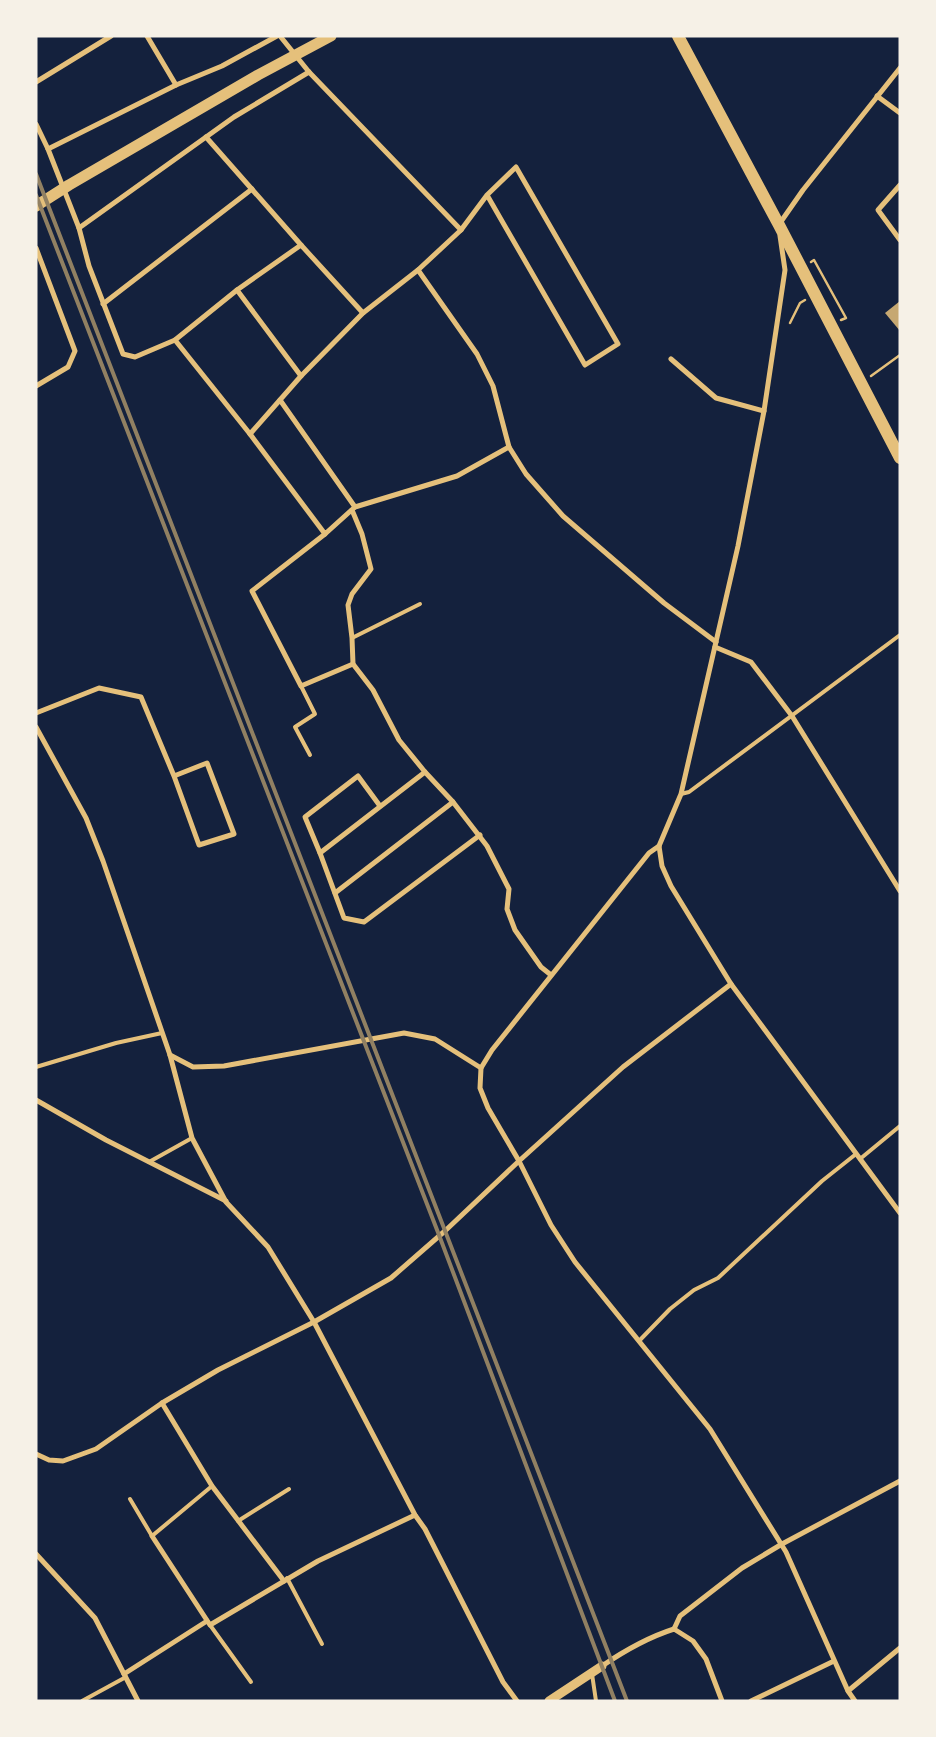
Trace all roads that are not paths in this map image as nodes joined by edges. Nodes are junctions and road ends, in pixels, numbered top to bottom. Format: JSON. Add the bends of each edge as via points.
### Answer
{"nodes":[{"id":1,"x":111,"y":36,"type":"edge"},
{"id":2,"x":147,"y":36,"type":"edge"},
{"id":3,"x":278,"y":36,"type":"edge"},
{"id":4,"x":331,"y":36,"type":"edge"},
{"id":5,"x":678,"y":36,"type":"edge"},
{"id":6,"x":295,"y":55,"type":"junction"},
{"id":7,"x":900,"y":68,"type":"edge"},
{"id":8,"x":309,"y":72,"type":"junction"},
{"id":9,"x":36,"y":82,"type":"edge"},
{"id":10,"x":176,"y":85,"type":"junction"},
{"id":11,"x":877,"y":96,"type":"junction"},
{"id":12,"x":900,"y":114,"type":"edge"},
{"id":13,"x":36,"y":124,"type":"edge"},
{"id":14,"x":206,"y":137,"type":"junction"},
{"id":15,"x":48,"y":149,"type":"junction"},
{"id":16,"x":900,"y":185,"type":"edge"},
{"id":17,"x":252,"y":189,"type":"junction"},
{"id":18,"x":487,"y":195,"type":"junction"},
{"id":19,"x":36,"y":206,"type":"edge"},
{"id":20,"x":779,"y":225,"type":"junction"},
{"id":21,"x":79,"y":228,"type":"junction"},
{"id":22,"x":461,"y":230,"type":"junction"},
{"id":23,"x":900,"y":240,"type":"edge"},
{"id":24,"x":301,"y":245,"type":"junction"},
{"id":25,"x":36,"y":248,"type":"edge"},
{"id":26,"x":38,"y":256,"type":"edge"},
{"id":27,"x":418,"y":270,"type":"junction"},
{"id":28,"x":237,"y":290,"type":"junction"},
{"id":29,"x":103,"y":304,"type":"junction"},
{"id":30,"x":363,"y":313,"type":"junction"},
{"id":31,"x":175,"y":340,"type":"junction"},
{"id":32,"x":671,"y":359,"type":"dead end"},
{"id":33,"x":301,"y":376,"type":"junction"},
{"id":34,"x":36,"y":386,"type":"edge"},
{"id":35,"x":280,"y":400,"type":"junction"},
{"id":36,"x":764,"y":411,"type":"junction"},
{"id":37,"x":250,"y":434,"type":"junction"},
{"id":38,"x":509,"y":447,"type":"junction"},
{"id":39,"x":900,"y":458,"type":"edge"},
{"id":40,"x":353,"y":508,"type":"junction"},
{"id":41,"x":326,"y":534,"type":"junction"},
{"id":42,"x":420,"y":604,"type":"dead end"},
{"id":43,"x":900,"y":635,"type":"edge"},
{"id":44,"x":352,"y":638,"type":"junction"},
{"id":45,"x":716,"y":644,"type":"junction"},
{"id":46,"x":353,"y":664,"type":"junction"},
{"id":47,"x":301,"y":686,"type":"junction"},
{"id":48,"x":36,"y":713,"type":"edge"},
{"id":49,"x":792,"y":716,"type":"junction"},
{"id":50,"x":36,"y":727,"type":"edge"},
{"id":51,"x":310,"y":755,"type":"dead end"},
{"id":52,"x":425,"y":772,"type":"junction"},
{"id":53,"x":174,"y":776,"type":"junction"},
{"id":54,"x":680,"y":794,"type":"junction"},
{"id":55,"x":453,"y":802,"type":"junction"},
{"id":56,"x":380,"y":806,"type":"junction"},
{"id":57,"x":480,"y":835,"type":"junction"},
{"id":58,"x":659,"y":846,"type":"junction"},
{"id":59,"x":320,"y":853,"type":"junction"},
{"id":60,"x":900,"y":891,"type":"edge"},
{"id":61,"x":335,"y":893,"type":"junction"},
{"id":62,"x":551,"y":975,"type":"junction"},
{"id":63,"x":730,"y":984,"type":"junction"},
{"id":64,"x":162,"y":1033,"type":"junction"},
{"id":65,"x":170,"y":1055,"type":"junction"},
{"id":66,"x":36,"y":1067,"type":"edge"},
{"id":67,"x":482,"y":1068,"type":"junction"},
{"id":68,"x":36,"y":1100,"type":"edge"},
{"id":69,"x":900,"y":1126,"type":"edge"},
{"id":70,"x":192,"y":1138,"type":"junction"},
{"id":71,"x":858,"y":1157,"type":"junction"},
{"id":72,"x":518,"y":1161,"type":"junction"},
{"id":73,"x":149,"y":1162,"type":"junction"},
{"id":74,"x":226,"y":1202,"type":"junction"},
{"id":75,"x":900,"y":1214,"type":"edge"},
{"id":76,"x":314,"y":1322,"type":"junction"},
{"id":77,"x":638,"y":1340,"type":"junction"},
{"id":78,"x":162,"y":1403,"type":"junction"},
{"id":79,"x":36,"y":1454,"type":"edge"},
{"id":80,"x":900,"y":1482,"type":"edge"},
{"id":81,"x":212,"y":1486,"type":"junction"},
{"id":82,"x":289,"y":1489,"type":"dead end"},
{"id":83,"x":130,"y":1500,"type":"dead end"},
{"id":84,"x":415,"y":1515,"type":"junction"},
{"id":85,"x":238,"y":1521,"type":"junction"},
{"id":86,"x":152,"y":1536,"type":"junction"},
{"id":87,"x":782,"y":1544,"type":"junction"},
{"id":88,"x":36,"y":1554,"type":"edge"},
{"id":89,"x":285,"y":1580,"type":"junction"},
{"id":90,"x":208,"y":1623,"type":"junction"},
{"id":91,"x":674,"y":1629,"type":"junction"},
{"id":92,"x":322,"y":1644,"type":"dead end"},
{"id":93,"x":900,"y":1648,"type":"edge"},
{"id":94,"x":834,"y":1661,"type":"junction"},
{"id":95,"x":602,"y":1666,"type":"joint"},
{"id":96,"x":591,"y":1672,"type":"junction"},
{"id":97,"x":125,"y":1676,"type":"junction"},
{"id":98,"x":250,"y":1682,"type":"dead end"},
{"id":99,"x":848,"y":1691,"type":"junction"},
{"id":100,"x":82,"y":1701,"type":"edge"},
{"id":101,"x":138,"y":1701,"type":"edge"},
{"id":102,"x":517,"y":1701,"type":"edge"},
{"id":103,"x":549,"y":1701,"type":"edge"},
{"id":104,"x":596,"y":1701,"type":"edge"},
{"id":105,"x":722,"y":1701,"type":"edge"},
{"id":106,"x":751,"y":1701,"type":"edge"},
{"id":107,"x":855,"y":1701,"type":"edge"}],
"edges":[{"from":1,"to":9,"type":"street"},
{"from":2,"to":10,"type":"street"},
{"from":3,"to":6,"type":"street"},
{"from":3,"to":10,"type":"street","via":[[222,66]]},
{"from":4,"to":6,"type":"main road"},
{"from":5,"to":20,"type":"highway"},
{"from":6,"to":8,"type":"street"},
{"from":6,"to":19,"type":"main road"},
{"from":7,"to":11,"type":"street"},
{"from":8,"to":14,"type":"street"},
{"from":8,"to":22,"type":"street"},
{"from":10,"to":15,"type":"street"},
{"from":11,"to":12,"type":"street"},
{"from":11,"to":20,"type":"street"},
{"from":13,"to":15,"type":"street"},
{"from":14,"to":17,"type":"street"},
{"from":14,"to":21,"type":"street"},
{"from":15,"to":21,"type":"street"},
{"from":16,"to":23,"type":"street","via":[[878,210]]},
{"from":17,"to":24,"type":"street"},
{"from":17,"to":29,"type":"street"},
{"from":18,"to":18,"type":"street","via":[[516,167],[618,344],[585,365]]},
{"from":18,"to":22,"type":"street"},
{"from":20,"to":36,"type":"street","via":[[785,270]]},
{"from":20,"to":39,"type":"highway"},
{"from":21,"to":29,"type":"street"},
{"from":22,"to":27,"type":"street"},
{"from":24,"to":28,"type":"street"},
{"from":24,"to":30,"type":"street"},
{"from":25,"to":26,"type":"street"},
{"from":26,"to":34,"type":"street","via":[[75,351],[68,367]]},
{"from":27,"to":30,"type":"street"},
{"from":27,"to":38,"type":"street","via":[[477,354],[493,386]]},
{"from":28,"to":31,"type":"street"},
{"from":28,"to":33,"type":"street"},
{"from":29,"to":31,"type":"street","via":[[123,354],[135,357]]},
{"from":30,"to":33,"type":"street"},
{"from":31,"to":37,"type":"street"},
{"from":32,"to":36,"type":"street","via":[[716,398]]},
{"from":33,"to":35,"type":"street"},
{"from":35,"to":37,"type":"street"},
{"from":35,"to":40,"type":"street"},
{"from":36,"to":45,"type":"street"},
{"from":37,"to":41,"type":"street"},
{"from":38,"to":40,"type":"street","via":[[457,476]]},
{"from":38,"to":45,"type":"street","via":[[526,474],[563,516]]},
{"from":40,"to":41,"type":"street"},
{"from":40,"to":44,"type":"street","via":[[371,569],[352,594],[348,605]]},
{"from":41,"to":47,"type":"street","via":[[252,590]]},
{"from":42,"to":44,"type":"lane"},
{"from":43,"to":49,"type":"lane"},
{"from":44,"to":46,"type":"street"},
{"from":45,"to":49,"type":"street","via":[[751,662]]},
{"from":45,"to":54,"type":"street"},
{"from":46,"to":47,"type":"street"},
{"from":46,"to":52,"type":"street","via":[[373,690],[399,740]]},
{"from":47,"to":51,"type":"lane","via":[[315,714],[295,727]]},
{"from":48,"to":53,"type":"street","via":[[99,688],[141,697]]},
{"from":49,"to":54,"type":"lane","via":[[689,792]]},
{"from":49,"to":60,"type":"street"},
{"from":50,"to":64,"type":"street","via":[[86,818]]},
{"from":52,"to":55,"type":"street"},
{"from":52,"to":56,"type":"street"},
{"from":53,"to":53,"type":"street","via":[[200,846],[234,834],[208,763]]},
{"from":54,"to":58,"type":"street"},
{"from":55,"to":57,"type":"street"},
{"from":55,"to":61,"type":"street"},
{"from":56,"to":59,"type":"street"},
{"from":56,"to":59,"type":"street","via":[[358,776],[305,818]]},
{"from":57,"to":61,"type":"street","via":[[364,922],[344,918]]},
{"from":57,"to":62,"type":"street","via":[[509,890],[507,909],[515,930],[541,967]]},
{"from":58,"to":62,"type":"street","via":[[649,853]]},
{"from":58,"to":63,"type":"street","via":[[662,866],[671,886]]},
{"from":59,"to":61,"type":"street"},
{"from":62,"to":67,"type":"street","via":[[492,1050]]},
{"from":63,"to":71,"type":"street"},
{"from":63,"to":72,"type":"street","via":[[622,1067]]},
{"from":64,"to":65,"type":"street"},
{"from":64,"to":66,"type":"lane"},
{"from":65,"to":67,"type":"street","via":[[193,1067],[224,1066],[404,1033],[435,1038]]},
{"from":65,"to":70,"type":"street"},
{"from":67,"to":72,"type":"street","via":[[480,1088]]},
{"from":68,"to":73,"type":"street"},
{"from":69,"to":71,"type":"lane"},
{"from":70,"to":73,"type":"lane"},
{"from":70,"to":74,"type":"street"},
{"from":71,"to":75,"type":"street"},
{"from":71,"to":77,"type":"lane","via":[[822,1181],[718,1278],[694,1290]]},
{"from":72,"to":76,"type":"street","via":[[391,1278]]},
{"from":72,"to":77,"type":"street","via":[[570,1254]]},
{"from":73,"to":74,"type":"street"},
{"from":74,"to":76,"type":"street","via":[[268,1247]]},
{"from":76,"to":78,"type":"street","via":[[218,1370]]},
{"from":76,"to":84,"type":"street"},
{"from":77,"to":87,"type":"street","via":[[710,1429]]},
{"from":78,"to":79,"type":"street","via":[[96,1449],[63,1461],[49,1460]]},
{"from":78,"to":81,"type":"street"},
{"from":80,"to":87,"type":"street"},
{"from":81,"to":85,"type":"street"},
{"from":81,"to":86,"type":"lane"},
{"from":82,"to":85,"type":"lane"},
{"from":83,"to":86,"type":"lane"},
{"from":84,"to":89,"type":"street"},
{"from":84,"to":102,"type":"street","via":[[503,1682]]},
{"from":85,"to":89,"type":"street"},
{"from":86,"to":90,"type":"street"},
{"from":87,"to":91,"type":"street","via":[[742,1568],[680,1616]]},
{"from":87,"to":94,"type":"street"},
{"from":88,"to":97,"type":"street","via":[[95,1618]]},
{"from":89,"to":90,"type":"street"},
{"from":89,"to":92,"type":"lane"},
{"from":90,"to":97,"type":"street"},
{"from":90,"to":98,"type":"lane"},
{"from":91,"to":95,"type":"street","via":[[658,1634]]},
{"from":91,"to":105,"type":"street","via":[[693,1640],[706,1659]]},
{"from":93,"to":99,"type":"street"},
{"from":94,"to":99,"type":"street"},
{"from":94,"to":106,"type":"street"},
{"from":95,"to":96,"type":"street"},
{"from":96,"to":103,"type":"street"},
{"from":96,"to":104,"type":"lane"},
{"from":97,"to":100,"type":"lane"},
{"from":97,"to":101,"type":"street"},
{"from":99,"to":107,"type":"street"}]}
